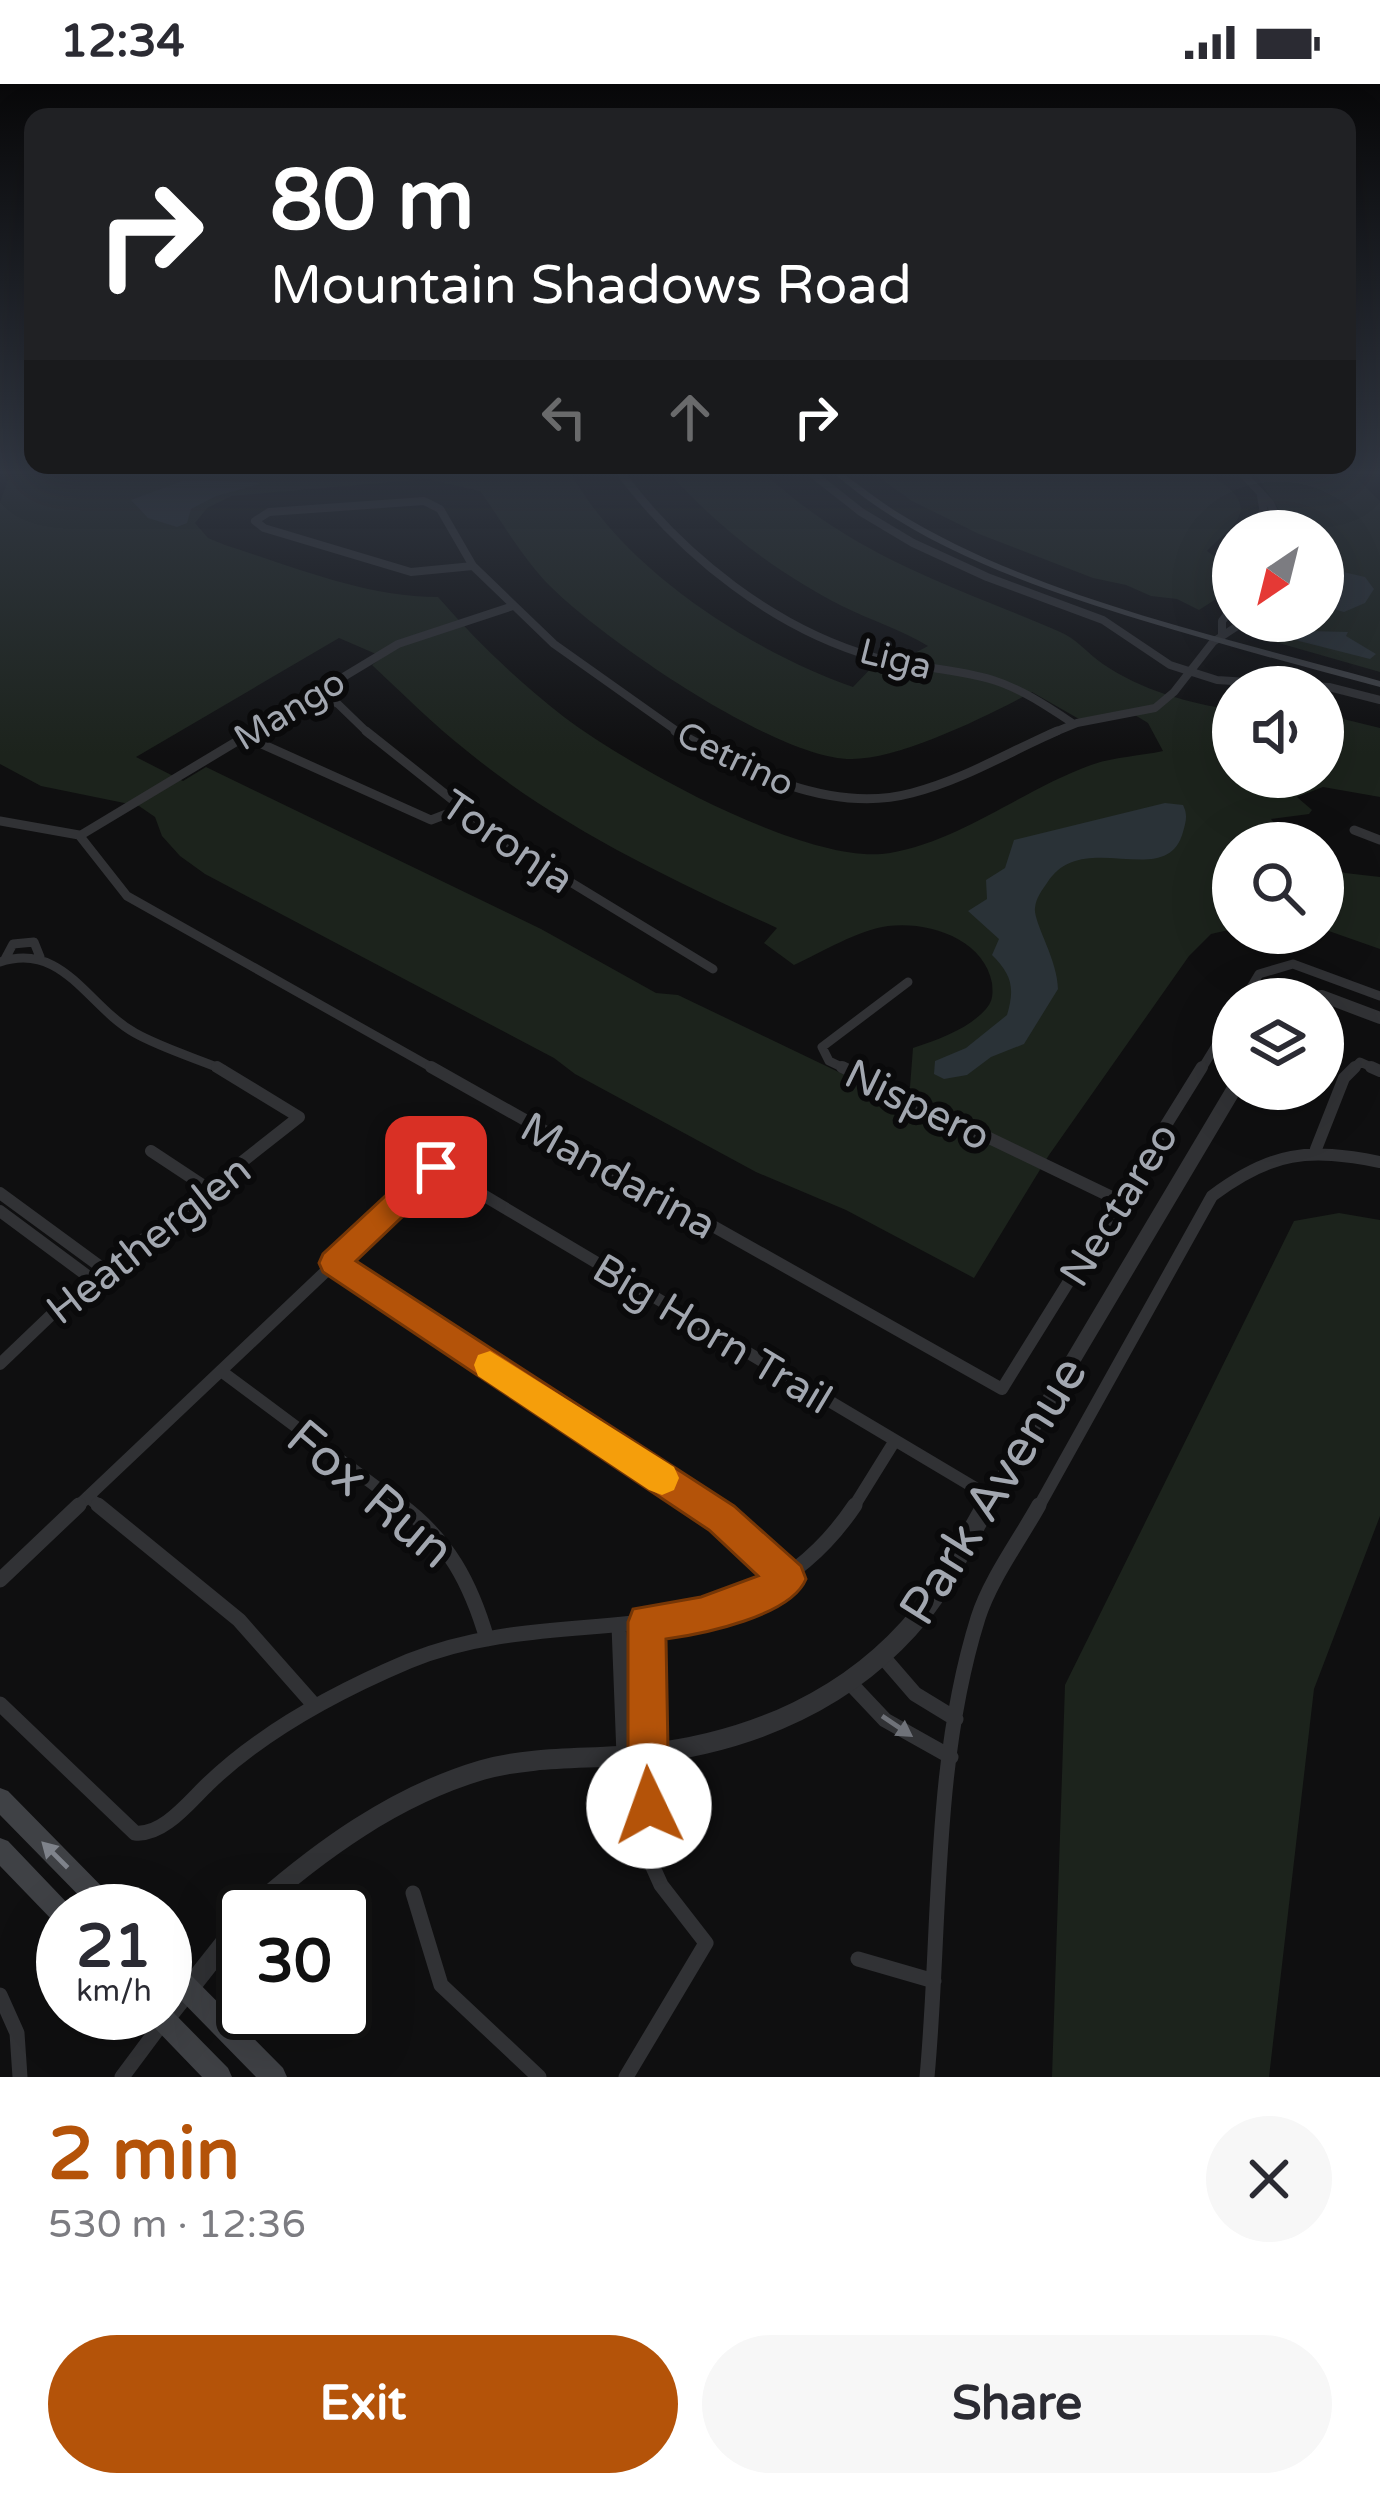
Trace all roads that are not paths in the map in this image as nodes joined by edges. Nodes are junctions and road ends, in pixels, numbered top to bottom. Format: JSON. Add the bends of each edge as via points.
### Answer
{"nodes":[{"id":1,"x":398,"y":568,"type":"edge"},
{"id":2,"x":452,"y":568,"type":"edge"},
{"id":3,"x":475,"y":568,"type":"edge"},
{"id":4,"x":716,"y":568,"type":"edge"},
{"id":5,"x":967,"y":568,"type":"edge"},
{"id":6,"x":1010,"y":568,"type":"edge"},
{"id":7,"x":1030,"y":568,"type":"edge"},
{"id":8,"x":510,"y":607,"type":"junction"},
{"id":9,"x":1212,"y":628,"type":"edge"},
{"id":10,"x":1212,"y":629,"type":"edge"},
{"id":11,"x":1215,"y":642,"type":"edge"},
{"id":12,"x":1256,"y":642,"type":"edge"},
{"id":13,"x":1190,"y":672,"type":"junction"},
{"id":14,"x":1380,"y":680,"type":"edge"},
{"id":15,"x":317,"y":692,"type":"junction"},
{"id":16,"x":1380,"y":700,"type":"edge"},
{"id":17,"x":1074,"y":724,"type":"junction"},
{"id":18,"x":244,"y":736,"type":"junction"},
{"id":19,"x":458,"y":811,"type":"junction"},
{"id":20,"x":0,"y":821,"type":"edge"},
{"id":21,"x":1354,"y":830,"type":"dead end"},
{"id":22,"x":81,"y":835,"type":"junction"},
{"id":23,"x":1380,"y":840,"type":"edge"},
{"id":24,"x":2,"y":961,"type":"edge"},
{"id":25,"x":713,"y":969,"type":"dead end"},
{"id":26,"x":1257,"y":978,"type":"edge"},
{"id":27,"x":1337,"y":978,"type":"edge"},
{"id":28,"x":1344,"y":981,"type":"edge"},
{"id":29,"x":908,"y":982,"type":"dead end"},
{"id":30,"x":1380,"y":996,"type":"edge"},
{"id":31,"x":1344,"y":1003,"type":"edge"},
{"id":32,"x":1380,"y":1018,"type":"edge"},
{"id":33,"x":1212,"y":1052,"type":"edge"},
{"id":34,"x":1380,"y":1071,"type":"edge"},
{"id":35,"x":1222,"y":1110,"type":"edge"},
{"id":36,"x":1316,"y":1149,"type":"junction"},
{"id":37,"x":151,"y":1151,"type":"dead end"},
{"id":38,"x":1380,"y":1162,"type":"edge"},
{"id":39,"x":210,"y":1190,"type":"junction"},
{"id":40,"x":2,"y":1202,"type":"edge"},
{"id":41,"x":1120,"y":1202,"type":"junction"},
{"id":42,"x":41,"y":1222,"type":"junction"},
{"id":43,"x":28,"y":1232,"type":"junction"},
{"id":44,"x":334,"y":1263,"type":"junction"},
{"id":45,"x":105,"y":1270,"type":"junction"},
{"id":46,"x":93,"y":1280,"type":"junction"},
{"id":47,"x":0,"y":1364,"type":"edge"},
{"id":48,"x":221,"y":1370,"type":"junction"},
{"id":49,"x":1002,"y":1389,"type":"joint"},
{"id":50,"x":894,"y":1442,"type":"junction"},
{"id":51,"x":88,"y":1497,"type":"junction"},
{"id":52,"x":992,"y":1498,"type":"junction"},
{"id":53,"x":788,"y":1579,"type":"junction"},
{"id":54,"x":0,"y":1580,"type":"edge"},
{"id":55,"x":646,"y":1622,"type":"junction"},
{"id":56,"x":619,"y":1626,"type":"junction"},
{"id":57,"x":487,"y":1639,"type":"junction"},
{"id":58,"x":884,"y":1657,"type":"junction"},
{"id":59,"x":851,"y":1684,"type":"junction"},
{"id":60,"x":0,"y":1704,"type":"edge"},
{"id":61,"x":315,"y":1706,"type":"junction"},
{"id":62,"x":956,"y":1719,"type":"junction"},
{"id":63,"x":646,"y":1753,"type":"junction"},
{"id":64,"x":622,"y":1756,"type":"junction"},
{"id":65,"x":951,"y":1756,"type":"junction"},
{"id":66,"x":0,"y":1799,"type":"edge"},
{"id":67,"x":643,"y":1838,"type":"junction"},
{"id":68,"x":0,"y":1849,"type":"edge"},
{"id":69,"x":83,"y":1884,"type":"edge"},
{"id":70,"x":280,"y":1884,"type":"edge"},
{"id":71,"x":36,"y":1887,"type":"edge"},
{"id":72,"x":413,"y":1893,"type":"dead end"},
{"id":73,"x":216,"y":1954,"type":"edge"},
{"id":74,"x":858,"y":1959,"type":"dead end"},
{"id":75,"x":934,"y":1981,"type":"junction"},
{"id":76,"x":192,"y":1985,"type":"edge"},
{"id":77,"x":192,"y":1994,"type":"edge"},
{"id":78,"x":0,"y":1995,"type":"edge"},
{"id":79,"x":146,"y":2040,"type":"edge"},
{"id":80,"x":184,"y":2040,"type":"edge"},
{"id":81,"x":20,"y":2077,"type":"edge"},
{"id":82,"x":122,"y":2077,"type":"edge"},
{"id":83,"x":219,"y":2077,"type":"edge"},
{"id":84,"x":274,"y":2077,"type":"edge"},
{"id":85,"x":539,"y":2077,"type":"edge"},
{"id":86,"x":626,"y":2077,"type":"edge"},
{"id":87,"x":927,"y":2077,"type":"edge"}],
"edges":[{"from":1,"to":2,"type":"street","name":"Cetrino"},
{"from":3,"to":8,"type":"street","name":"Cetrino"},
{"from":4,"to":17,"type":"street","name":"Liga","via":[[863,653],[1006,684]]},
{"from":5,"to":13,"type":"street","via":[[1102,620],[1156,659]]},
{"from":6,"to":10,"type":"main road"},
{"from":7,"to":9,"type":"main road"},
{"from":8,"to":15,"type":"street","name":"Mango","via":[[398,644]]},
{"from":8,"to":17,"type":"street","name":"Cetrino","via":[[659,720],[809,794],[915,794]]},
{"from":11,"to":13,"type":"street","name":"Cetrino"},
{"from":12,"to":14,"type":"main road"},
{"from":13,"to":16,"type":"street"},
{"from":13,"to":17,"type":"street","name":"Cetrino","via":[[1153,709]]},
{"from":15,"to":18,"type":"street","name":"Mango"},
{"from":15,"to":19,"type":"street","name":"Toronja"},
{"from":18,"to":19,"type":"street","via":[[431,820]]},
{"from":18,"to":22,"type":"street","name":"Mango"},
{"from":19,"to":25,"type":"street","name":"Toronja"},
{"from":20,"to":22,"type":"street"},
{"from":21,"to":23,"type":"street"},
{"from":22,"to":49,"type":"street","name":"Mandarina","via":[[127,896]]},
{"from":24,"to":39,"type":"street","name":"Heatherglen","via":[[36,956],[80,982],[135,1033],[226,1071],[299,1117]]},
{"from":26,"to":27,"type":"street","via":[[1274,967]]},
{"from":28,"to":30,"type":"street"},
{"from":29,"to":41,"type":"street","name":"Nispero","via":[[830,1037],[822,1046],[829,1061]]},
{"from":31,"to":32,"type":"street"},
{"from":33,"to":41,"type":"street","name":"Nectareo"},
{"from":34,"to":36,"type":"street","via":[[1360,1062],[1344,1078]]},
{"from":35,"to":52,"type":"street","name":"Park Avenue"},
{"from":36,"to":38,"type":"street"},
{"from":36,"to":62,"type":"street","via":[[1246,1167],[1211,1196],[980,1613]]},
{"from":37,"to":39,"type":"street"},
{"from":39,"to":45,"type":"street","name":"Heatherglen"},
{"from":40,"to":42,"type":"street"},
{"from":40,"to":43,"type":"street"},
{"from":41,"to":49,"type":"street","name":"Nectareo"},
{"from":42,"to":43,"type":"street"},
{"from":42,"to":45,"type":"street"},
{"from":43,"to":46,"type":"street"},
{"from":44,"to":48,"type":"street"},
{"from":44,"to":50,"type":"street","name":"Big Horn Trail","via":[[436,1167]]},
{"from":44,"to":53,"type":"street","via":[[722,1518]]},
{"from":45,"to":46,"type":"street","name":"Heatherglen"},
{"from":46,"to":47,"type":"street","name":"Heatherglen"},
{"from":48,"to":51,"type":"street"},
{"from":48,"to":57,"type":"street","name":"Fox Run","via":[[448,1546],[471,1580]]},
{"from":50,"to":52,"type":"street","name":"Big Horn Trail"},
{"from":50,"to":53,"type":"street","via":[[830,1540]]},
{"from":51,"to":54,"type":"street"},
{"from":51,"to":61,"type":"street","via":[[239,1619]]},
{"from":52,"to":58,"type":"street","name":"Park Avenue","via":[[924,1611]]},
{"from":53,"to":55,"type":"street","via":[[701,1616]]},
{"from":55,"to":56,"type":"street"},
{"from":55,"to":63,"type":"street"},
{"from":56,"to":57,"type":"street"},
{"from":56,"to":64,"type":"street"},
{"from":57,"to":61,"type":"street","via":[[446,1646]]},
{"from":58,"to":59,"type":"street","name":"Park Avenue"},
{"from":58,"to":62,"type":"street","via":[[902,1684]]},
{"from":59,"to":63,"type":"street","name":"Park Avenue","via":[[734,1740]]},
{"from":59,"to":65,"type":"street","one_way":true,"via":[[885,1720]]},
{"from":60,"to":61,"type":"street","via":[[135,1833],[156,1829],[225,1768]]},
{"from":62,"to":65,"type":"street"},
{"from":63,"to":64,"type":"street","name":"Park Avenue"},
{"from":63,"to":67,"type":"street"},
{"from":64,"to":67,"type":"street","via":[[626,1807]]},
{"from":64,"to":70,"type":"street","name":"Park Avenue","via":[[523,1760],[455,1778],[374,1815]]},
{"from":65,"to":75,"type":"street"},
{"from":69,"to":66,"type":"main road","one_way":true},
{"from":67,"to":86,"type":"street","via":[[661,1885],[706,1942]]},
{"from":68,"to":71,"type":"main road"},
{"from":72,"to":85,"type":"street","via":[[441,1985]]},
{"from":73,"to":76,"type":"street"},
{"from":74,"to":75,"type":"street"},
{"from":75,"to":87,"type":"street"},
{"from":77,"to":84,"type":"main road"},
{"from":78,"to":81,"type":"street","via":[[17,2033]]},
{"from":79,"to":82,"type":"street"},
{"from":80,"to":83,"type":"main road"}]}
